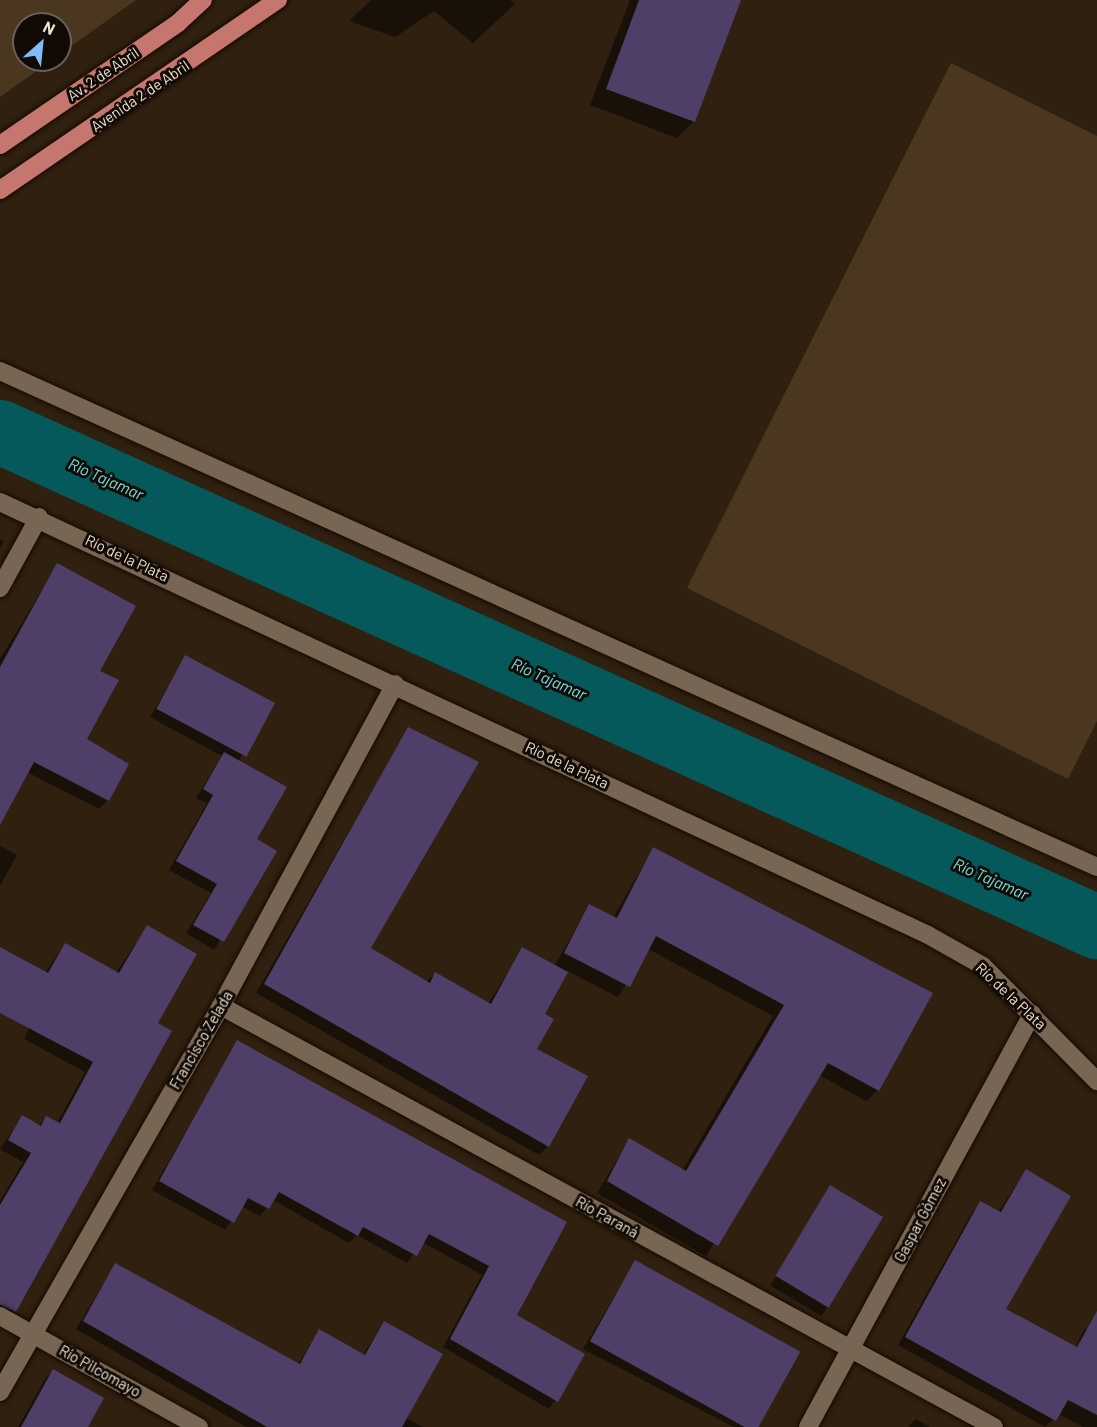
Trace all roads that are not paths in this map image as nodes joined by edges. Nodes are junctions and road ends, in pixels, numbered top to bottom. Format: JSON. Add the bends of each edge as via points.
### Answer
{"nodes":[{"id":1,"x":203,"y":0,"type":"edge"},
{"id":2,"x":278,"y":0,"type":"edge"},
{"id":3,"x":0,"y":145,"type":"edge"},
{"id":4,"x":0,"y":190,"type":"edge"},
{"id":5,"x":0,"y":371,"type":"edge"},
{"id":6,"x":0,"y":502,"type":"edge"},
{"id":7,"x":39,"y":517,"type":"junction"},
{"id":8,"x":0,"y":588,"type":"edge"},
{"id":9,"x":395,"y":684,"type":"junction"},
{"id":10,"x":1097,"y":867,"type":"edge"},
{"id":11,"x":221,"y":1006,"type":"junction"},
{"id":12,"x":1032,"y":1014,"type":"junction"},
{"id":13,"x":1097,"y":1081,"type":"edge"},
{"id":14,"x":0,"y":1316,"type":"edge"},
{"id":15,"x":31,"y":1334,"type":"junction"},
{"id":16,"x":850,"y":1350,"type":"junction"},
{"id":17,"x":0,"y":1392,"type":"edge"},
{"id":18,"x":199,"y":1427,"type":"edge"},
{"id":19,"x":808,"y":1427,"type":"edge"},
{"id":20,"x":994,"y":1427,"type":"edge"}],
"edges":[{"from":1,"to":3,"type":"main road","name":"Av. 2 de Abril","via":[[178,23]]},
{"from":2,"to":4,"type":"main road","name":"Avenida 2 de Abril"},
{"from":5,"to":10,"type":"street"},
{"from":6,"to":7,"type":"street","name":"Río de la Plata"},
{"from":7,"to":8,"type":"street"},
{"from":7,"to":9,"type":"street","name":"Río de la Plata"},
{"from":9,"to":11,"type":"street","name":"Francisco Zelada"},
{"from":9,"to":12,"type":"street","name":"Río de la Plata","via":[[928,935],[983,966]]},
{"from":11,"to":15,"type":"street","name":"Francisco Zelada"},
{"from":11,"to":16,"type":"street","name":"Río Paraná"},
{"from":12,"to":13,"type":"street","name":"Río de la Plata"},
{"from":12,"to":16,"type":"street","name":"Gaspar Gómez"},
{"from":14,"to":15,"type":"street","name":"Río Pilcomayo"},
{"from":15,"to":17,"type":"street","name":"Francisco Zelada"},
{"from":15,"to":18,"type":"street","name":"Río Pilcomayo"},
{"from":16,"to":19,"type":"street","name":"Gaspar Gómez"},
{"from":16,"to":20,"type":"street","name":"Río Paraná"}]}
